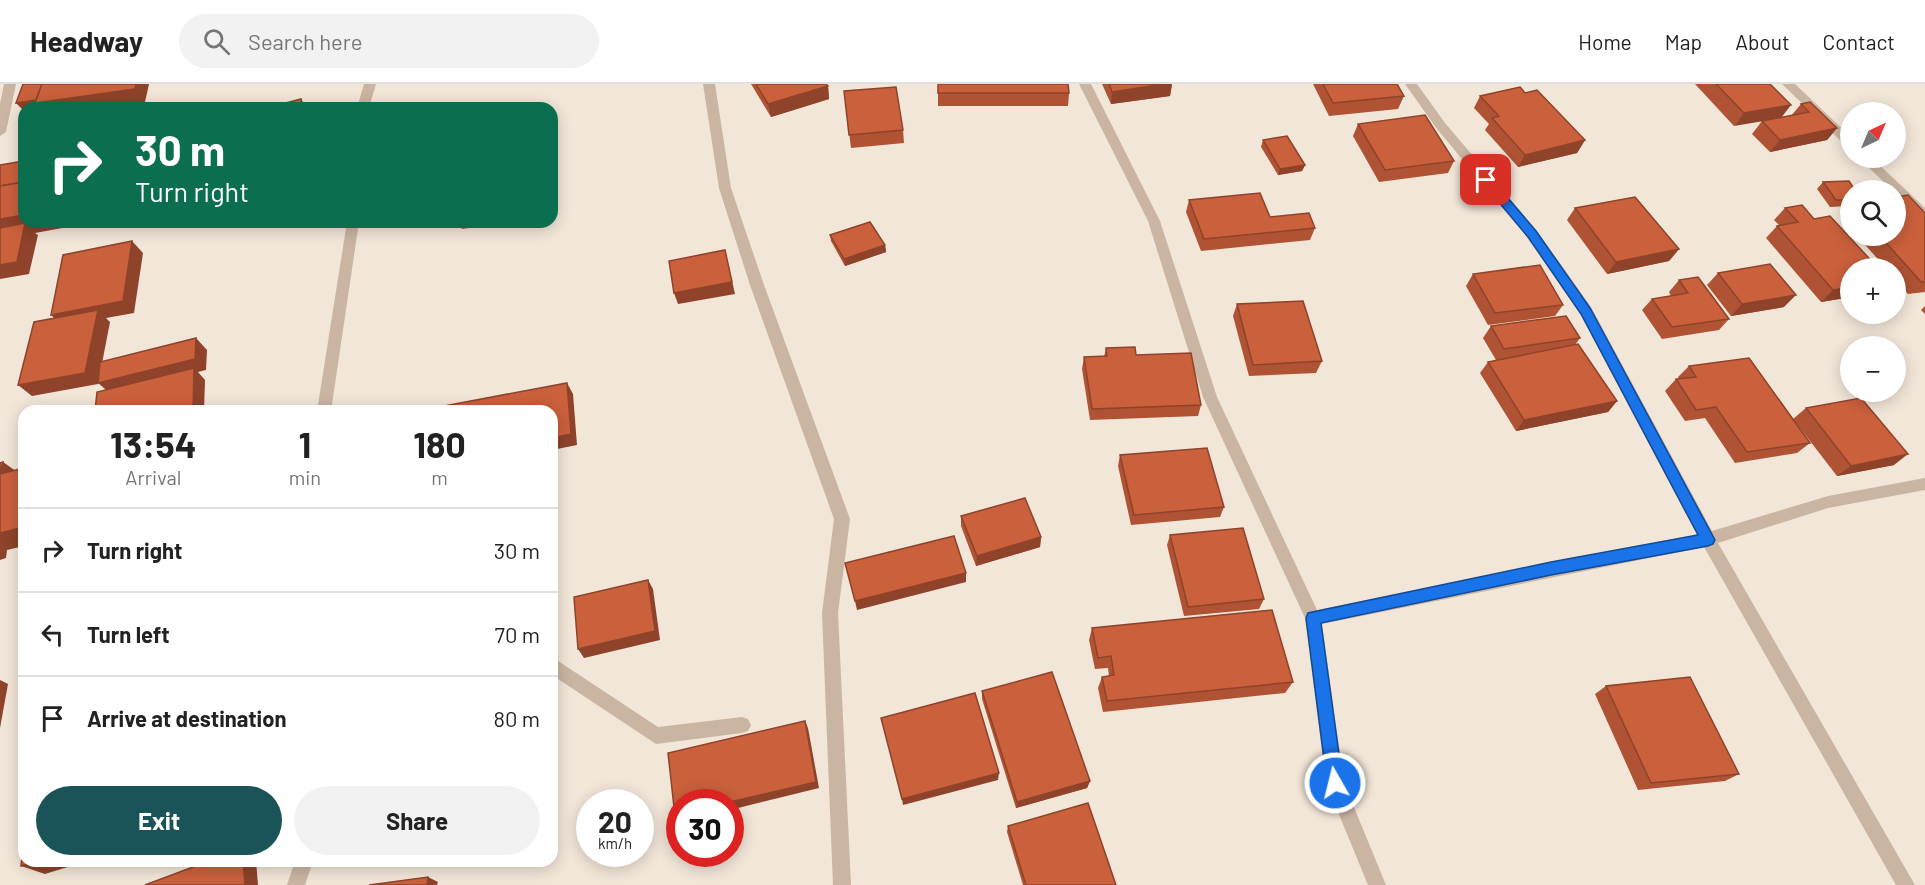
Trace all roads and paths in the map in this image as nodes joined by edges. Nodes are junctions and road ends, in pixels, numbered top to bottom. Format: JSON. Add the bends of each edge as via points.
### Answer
{"nodes":[{"id":1,"x":10,"y":84,"type":"edge"},
{"id":2,"x":370,"y":84,"type":"edge"},
{"id":3,"x":709,"y":84,"type":"edge"},
{"id":4,"x":1085,"y":84,"type":"edge"},
{"id":5,"x":1411,"y":84,"type":"edge"},
{"id":6,"x":1788,"y":84,"type":"edge"},
{"id":7,"x":365,"y":102,"type":"edge"},
{"id":8,"x":0,"y":132,"type":"edge"},
{"id":9,"x":1840,"y":134,"type":"edge"},
{"id":10,"x":1876,"y":168,"type":"edge"},
{"id":11,"x":1925,"y":215,"type":"edge"},
{"id":12,"x":352,"y":228,"type":"edge"},
{"id":13,"x":325,"y":405,"type":"edge"},
{"id":14,"x":1925,"y":484,"type":"edge"},
{"id":15,"x":1708,"y":540,"type":"junction"},
{"id":16,"x":1313,"y":618,"type":"junction"},
{"id":17,"x":558,"y":669,"type":"edge"},
{"id":18,"x":742,"y":725,"type":"dead end"},
{"id":19,"x":302,"y":867,"type":"edge"},
{"id":20,"x":296,"y":885,"type":"edge"},
{"id":21,"x":842,"y":885,"type":"edge"},
{"id":22,"x":1377,"y":885,"type":"edge"},
{"id":23,"x":1906,"y":885,"type":"edge"}],
"edges":[{"from":1,"to":8,"type":"street"},
{"from":2,"to":7,"type":"street"},
{"from":3,"to":21,"type":"street","via":[[725,188],[842,519],[830,613]]},
{"from":4,"to":16,"type":"street","via":[[1154,221],[1210,397]]},
{"from":5,"to":15,"type":"street","via":[[1440,126],[1532,234],[1586,311]]},
{"from":6,"to":9,"type":"street"},
{"from":10,"to":11,"type":"street"},
{"from":12,"to":13,"type":"street"},
{"from":14,"to":15,"type":"street","via":[[1828,502]]},
{"from":15,"to":16,"type":"street"},
{"from":15,"to":23,"type":"street"},
{"from":16,"to":22,"type":"street","via":[[1335,783]]},
{"from":17,"to":18,"type":"street","via":[[656,736]]},
{"from":19,"to":20,"type":"street"}]}
